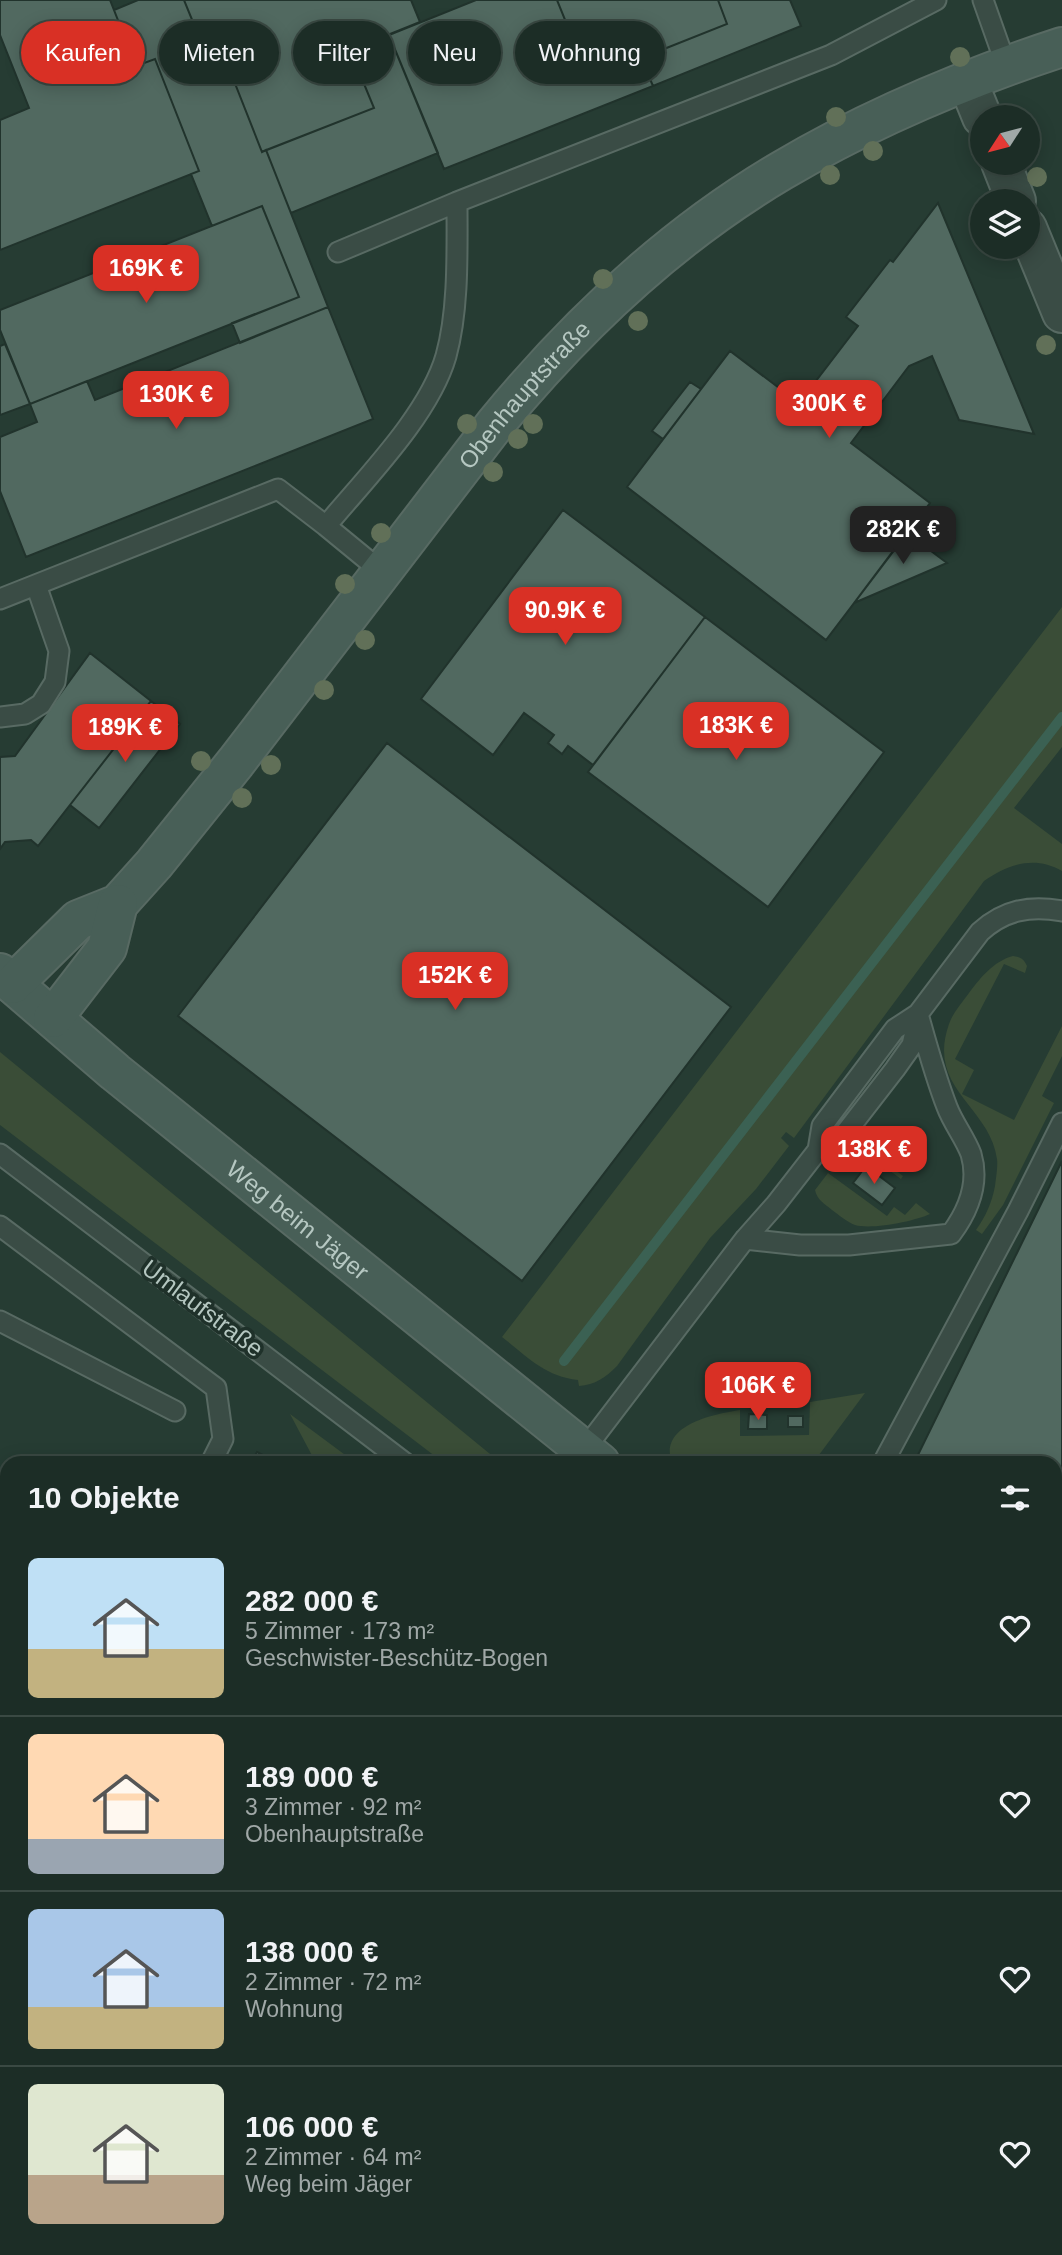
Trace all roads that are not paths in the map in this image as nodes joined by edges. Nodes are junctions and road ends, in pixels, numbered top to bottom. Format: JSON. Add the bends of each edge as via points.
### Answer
{"nodes":[{"id":1,"x":936,"y":0,"type":"edge"},
{"id":2,"x":983,"y":0,"type":"edge"},
{"id":3,"x":1062,"y":47,"type":"edge"},
{"id":4,"x":1006,"y":65,"type":"junction"},
{"id":5,"x":967,"y":80,"type":"junction"},
{"id":6,"x":977,"y":105,"type":"edge"},
{"id":7,"x":457,"y":202,"type":"junction"},
{"id":8,"x":338,"y":253,"type":"dead end"},
{"id":9,"x":1040,"y":259,"type":"edge"},
{"id":10,"x":1062,"y":313,"type":"edge"},
{"id":11,"x":326,"y":526,"type":"junction"},
{"id":12,"x":382,"y":572,"type":"junction"},
{"id":13,"x":36,"y":585,"type":"junction"},
{"id":14,"x":0,"y":599,"type":"edge"},
{"id":15,"x":0,"y":717,"type":"edge"},
{"id":16,"x":118,"y":904,"type":"junction"},
{"id":17,"x":1062,"y":911,"type":"edge"},
{"id":18,"x":6,"y":978,"type":"edge"},
{"id":19,"x":918,"y":1014,"type":"junction"},
{"id":20,"x":53,"y":1018,"type":"junction"},
{"id":21,"x":1062,"y":1123,"type":"edge"},
{"id":22,"x":0,"y":1154,"type":"edge"},
{"id":23,"x":0,"y":1226,"type":"edge"},
{"id":24,"x":745,"y":1239,"type":"junction"},
{"id":25,"x":0,"y":1321,"type":"edge"},
{"id":26,"x":175,"y":1410,"type":"dead end"},
{"id":27,"x":214,"y":1456,"type":"edge"},
{"id":28,"x":396,"y":1456,"type":"edge"},
{"id":29,"x":592,"y":1456,"type":"edge"},
{"id":30,"x":887,"y":1456,"type":"edge"}],
"edges":[{"from":1,"to":7,"type":"lane","via":[[831,55]]},
{"from":2,"to":4,"type":"lane"},
{"from":3,"to":4,"type":"street","name":"Obenhauptstraße"},
{"from":4,"to":5,"type":"street","name":"Obenhauptstraße"},
{"from":5,"to":6,"type":"street"},
{"from":5,"to":12,"type":"street","name":"Obenhauptstraße","via":[[878,119],[780,172],[709,219],[634,280],[580,327],[528,384]]},
{"from":7,"to":8,"type":"lane"},
{"from":7,"to":11,"type":"lane","via":[[456,288],[446,357],[406,430]]},
{"from":9,"to":10,"type":"street"},
{"from":11,"to":12,"type":"lane"},
{"from":11,"to":13,"type":"lane","via":[[278,489]]},
{"from":12,"to":16,"type":"street","name":"Obenhauptstraße","via":[[203,803]]},
{"from":13,"to":14,"type":"lane"},
{"from":13,"to":15,"type":"lane","via":[[59,651],[55,682],[41,704],[25,714]]},
{"from":16,"to":18,"type":"street","name":"Obenhauptstraße","via":[[78,920]]},
{"from":16,"to":20,"type":"street","name":"Obenhauptstraße","via":[[107,948]]},
{"from":17,"to":19,"type":"lane","via":[[1035,907],[992,920]]},
{"from":18,"to":20,"type":"street","name":"Weg beim Jäger"},
{"from":19,"to":24,"type":"lane","via":[[912,1045],[840,1140],[818,1150]]},
{"from":19,"to":24,"type":"lane","via":[[934,1073],[971,1154],[974,1174],[967,1211],[951,1234],[849,1245]]},
{"from":20,"to":29,"type":"street","name":"Weg beim Jäger"},
{"from":21,"to":30,"type":"lane"},
{"from":22,"to":28,"type":"lane","name":"Umlaufstraße"},
{"from":23,"to":27,"type":"lane","via":[[216,1388],[223,1439]]},
{"from":24,"to":29,"type":"lane"},
{"from":25,"to":26,"type":"lane"}]}
